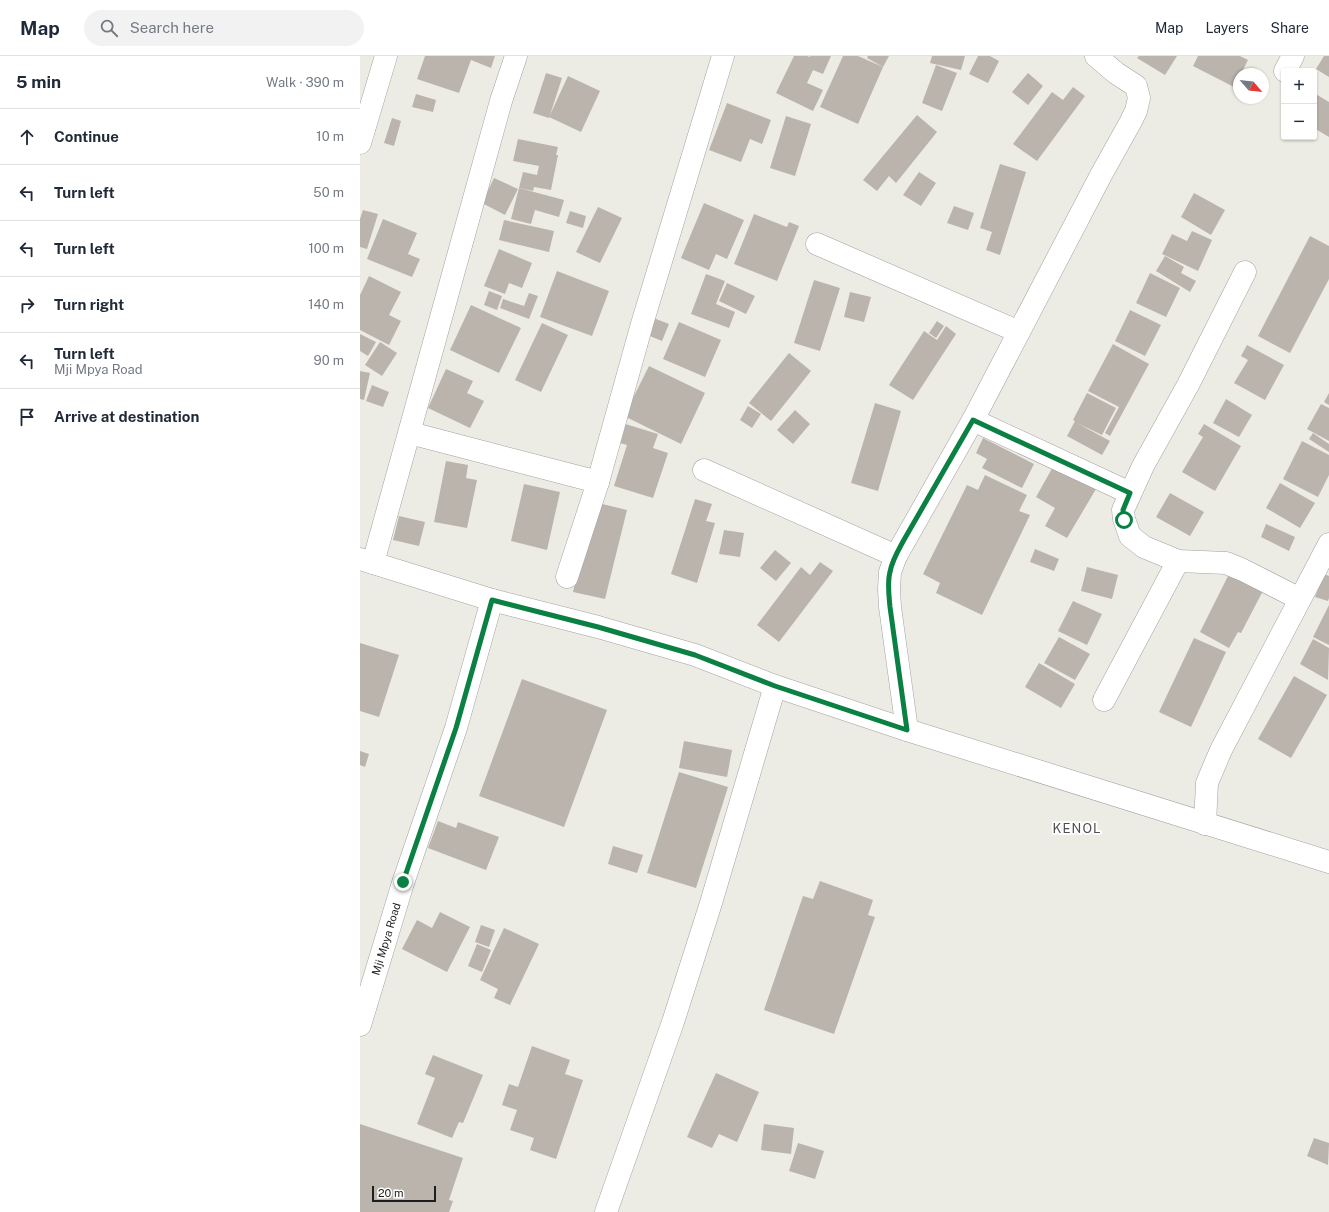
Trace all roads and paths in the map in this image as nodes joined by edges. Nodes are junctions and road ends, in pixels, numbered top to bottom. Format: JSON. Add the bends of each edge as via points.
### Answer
{"nodes":[{"id":1,"x":386,"y":56,"type":"edge"},
{"id":2,"x":516,"y":56,"type":"edge"},
{"id":3,"x":723,"y":56,"type":"edge"},
{"id":4,"x":1096,"y":56,"type":"edge"},
{"id":5,"x":1293,"y":56,"type":"edge"},
{"id":6,"x":1286,"y":68,"type":"edge"},
{"id":7,"x":360,"y":143,"type":"edge"},
{"id":8,"x":817,"y":244,"type":"dead end"},
{"id":9,"x":1245,"y":272,"type":"dead end"},
{"id":10,"x":1019,"y":332,"type":"junction"},
{"id":11,"x":973,"y":420,"type":"junction"},
{"id":12,"x":410,"y":433,"type":"junction"},
{"id":13,"x":704,"y":470,"type":"dead end"},
{"id":14,"x":598,"y":482,"type":"junction"},
{"id":15,"x":1130,"y":493,"type":"junction"},
{"id":16,"x":1329,"y":544,"type":"edge"},
{"id":17,"x":896,"y":556,"type":"junction"},
{"id":18,"x":367,"y":561,"type":"edge"},
{"id":19,"x":1178,"y":561,"type":"junction"},
{"id":20,"x":568,"y":578,"type":"dead end"},
{"id":21,"x":1300,"y":599,"type":"junction"},
{"id":22,"x":492,"y":600,"type":"junction"},
{"id":23,"x":775,"y":686,"type":"junction"},
{"id":24,"x":1104,"y":700,"type":"dead end"},
{"id":25,"x":907,"y":730,"type":"junction"},
{"id":26,"x":1205,"y":824,"type":"junction"},
{"id":27,"x":1329,"y":862,"type":"edge"},
{"id":28,"x":360,"y":1025,"type":"edge"},
{"id":29,"x":606,"y":1212,"type":"edge"}],
"edges":[{"from":1,"to":7,"type":"street"},
{"from":2,"to":12,"type":"street","via":[[501,101]]},
{"from":3,"to":14,"type":"street","via":[[642,324]]},
{"from":4,"to":10,"type":"street","via":[[1136,86],[1139,98],[1136,111]]},
{"from":5,"to":6,"type":"street"},
{"from":8,"to":10,"type":"street"},
{"from":9,"to":15,"type":"street"},
{"from":10,"to":11,"type":"street"},
{"from":11,"to":15,"type":"street"},
{"from":11,"to":17,"type":"street"},
{"from":12,"to":14,"type":"street"},
{"from":12,"to":18,"type":"street"},
{"from":13,"to":17,"type":"street"},
{"from":14,"to":20,"type":"street"},
{"from":15,"to":19,"type":"street","via":[[1123,510],[1130,536],[1144,547]]},
{"from":16,"to":21,"type":"street"},
{"from":17,"to":25,"type":"street","via":[[890,572],[889,589]]},
{"from":18,"to":22,"type":"street"},
{"from":19,"to":21,"type":"street","via":[[1226,563]]},
{"from":19,"to":24,"type":"street"},
{"from":21,"to":26,"type":"street","via":[[1221,750],[1207,783]]},
{"from":22,"to":23,"type":"street","via":[[695,655]]},
{"from":22,"to":28,"type":"street","name":"Mji Mpya Road","via":[[456,728],[403,882]]},
{"from":23,"to":25,"type":"street"},
{"from":23,"to":29,"type":"street","via":[[673,1022]]},
{"from":25,"to":26,"type":"street"},
{"from":26,"to":27,"type":"street"}]}
